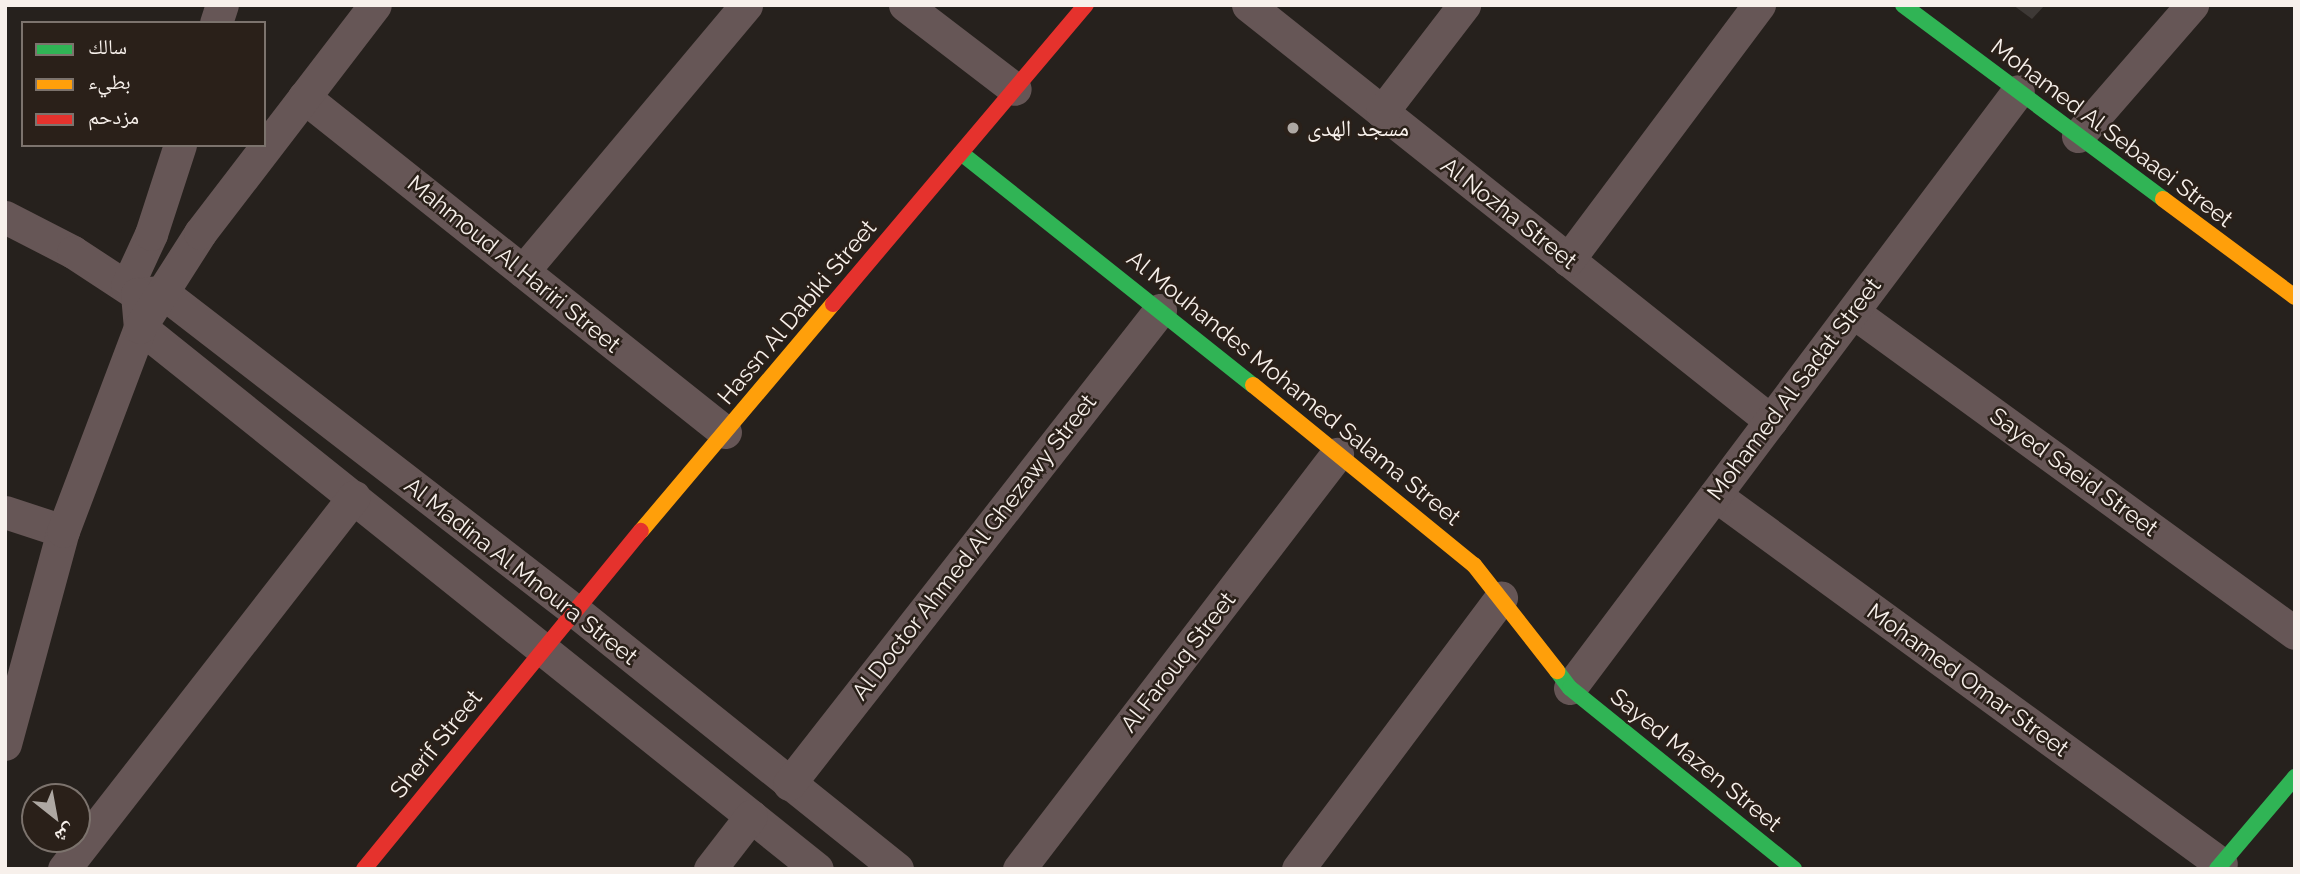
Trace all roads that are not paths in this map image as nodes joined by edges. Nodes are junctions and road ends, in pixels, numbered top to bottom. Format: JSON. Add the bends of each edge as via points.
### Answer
{"nodes":[{"id":1,"x":375,"y":5,"type":"edge"},
{"id":2,"x":746,"y":5,"type":"edge"},
{"id":3,"x":905,"y":5,"type":"edge"},
{"id":4,"x":1086,"y":5,"type":"edge"},
{"id":5,"x":1248,"y":5,"type":"edge"},
{"id":6,"x":1464,"y":5,"type":"edge"},
{"id":7,"x":1759,"y":5,"type":"edge"},
{"id":8,"x":1903,"y":5,"type":"edge"},
{"id":9,"x":2192,"y":5,"type":"edge"},
{"id":10,"x":1015,"y":89,"type":"junction"},
{"id":11,"x":2018,"y":91,"type":"junction"},
{"id":12,"x":304,"y":97,"type":"junction"},
{"id":13,"x":1382,"y":112,"type":"junction"},
{"id":14,"x":2078,"y":136,"type":"junction"},
{"id":15,"x":179,"y":147,"type":"edge"},
{"id":16,"x":266,"y":147,"type":"edge"},
{"id":17,"x":266,"y":147,"type":"edge"},
{"id":18,"x":961,"y":153,"type":"junction"},
{"id":19,"x":5,"y":216,"type":"edge"},
{"id":20,"x":1568,"y":260,"type":"junction"},
{"id":21,"x":523,"y":271,"type":"junction"},
{"id":22,"x":2295,"y":297,"type":"edge"},
{"id":23,"x":142,"y":300,"type":"junction"},
{"id":24,"x":1160,"y":310,"type":"junction"},
{"id":25,"x":1853,"y":312,"type":"junction"},
{"id":26,"x":1770,"y":421,"type":"junction"},
{"id":27,"x":724,"y":432,"type":"junction"},
{"id":28,"x":1338,"y":454,"type":"junction"},
{"id":29,"x":1715,"y":495,"type":"junction"},
{"id":30,"x":354,"y":496,"type":"junction"},
{"id":31,"x":5,"y":512,"type":"edge"},
{"id":32,"x":63,"y":531,"type":"junction"},
{"id":33,"x":1501,"y":598,"type":"junction"},
{"id":34,"x":574,"y":610,"type":"junction"},
{"id":35,"x":2295,"y":633,"type":"edge"},
{"id":36,"x":543,"y":648,"type":"junction"},
{"id":37,"x":1570,"y":688,"type":"junction"},
{"id":38,"x":5,"y":744,"type":"edge"},
{"id":39,"x":2295,"y":777,"type":"edge"},
{"id":40,"x":789,"y":784,"type":"junction"},
{"id":41,"x":751,"y":816,"type":"junction"},
{"id":42,"x":2219,"y":867,"type":"edge"},
{"id":43,"x":64,"y":869,"type":"edge"},
{"id":44,"x":364,"y":869,"type":"edge"},
{"id":45,"x":710,"y":869,"type":"edge"},
{"id":46,"x":817,"y":869,"type":"edge"},
{"id":47,"x":897,"y":869,"type":"edge"},
{"id":48,"x":1019,"y":869,"type":"edge"},
{"id":49,"x":1298,"y":869,"type":"edge"},
{"id":50,"x":1794,"y":869,"type":"edge"}],
"edges":[{"from":1,"to":12,"type":"street"},
{"from":2,"to":21,"type":"street"},
{"from":3,"to":10,"type":"street"},
{"from":4,"to":10,"type":"street","name":"Hassn Al Dabiki Street"},
{"from":5,"to":13,"type":"street","name":"Al Nozha Street"},
{"from":6,"to":13,"type":"street"},
{"from":7,"to":20,"type":"street"},
{"from":8,"to":11,"type":"street","name":"Mohamed Al Sebaaei Street"},
{"from":9,"to":14,"type":"street"},
{"from":10,"to":18,"type":"street","name":"Hassn Al Dabiki Street"},
{"from":11,"to":14,"type":"street","name":"Mohamed Al Sebaaei Street"},
{"from":11,"to":25,"type":"street","name":"Mohamed Al Sadat Street"},
{"from":12,"to":16,"type":"street"},
{"from":12,"to":21,"type":"street","name":"Mahmoud Al Hariri Street"},
{"from":13,"to":20,"type":"street","name":"Al Nozha Street"},
{"from":14,"to":22,"type":"street","name":"Mohamed Al Sebaaei Street"},
{"from":15,"to":23,"type":"street","via":[[151,234]]},
{"from":17,"to":23,"type":"street"},
{"from":18,"to":24,"type":"street","name":"Al Mouhandes Mohamed Salama Street"},
{"from":18,"to":27,"type":"street","name":"Hassn Al Dabiki Street"},
{"from":19,"to":23,"type":"street","name":"Al Madina Al Mnoura Street"},
{"from":20,"to":26,"type":"street","name":"Al Nozha Street"},
{"from":21,"to":27,"type":"street","name":"Mahmoud Al Hariri Street"},
{"from":23,"to":30,"type":"street","name":"Al Madina Al Mnoura Street"},
{"from":23,"to":32,"type":"street"},
{"from":23,"to":34,"type":"street","name":"Al Madina Al Mnoura Street"},
{"from":24,"to":28,"type":"street","name":"Al Mouhandes Mohamed Salama Street"},
{"from":24,"to":40,"type":"street","name":"Al Doctor Ahmed Al Ghezawy Street"},
{"from":25,"to":26,"type":"street","name":"Mohamed Al Sadat Street"},
{"from":25,"to":35,"type":"street","name":"Sayed Saeid Street"},
{"from":26,"to":29,"type":"street","name":"Mohamed Al Sadat Street"},
{"from":27,"to":34,"type":"street","name":"Hassn Al Dabiki Street"},
{"from":28,"to":33,"type":"street","name":"Al Mouhandes Mohamed Salama Street","via":[[1442,536]]},
{"from":28,"to":48,"type":"street","name":"Al Farouq Street"},
{"from":29,"to":37,"type":"street","name":"Mohamed Al Sadat Street"},
{"from":29,"to":42,"type":"street","name":"Mohamed Omar Street"},
{"from":30,"to":36,"type":"street","name":"Al Madina Al Mnoura Street"},
{"from":30,"to":43,"type":"street"},
{"from":31,"to":32,"type":"street"},
{"from":32,"to":38,"type":"street"},
{"from":33,"to":37,"type":"street","name":"Al Mouhandes Mohamed Salama Street"},
{"from":33,"to":49,"type":"street"},
{"from":34,"to":36,"type":"street","name":"Hassn Al Dabiki Street"},
{"from":34,"to":40,"type":"street","name":"Al Madina Al Mnoura Street"},
{"from":36,"to":41,"type":"street","name":"Al Madina Al Mnoura Street"},
{"from":36,"to":44,"type":"street","name":"Sherif Street"},
{"from":37,"to":50,"type":"street","name":"Sayed Mazen Street"},
{"from":39,"to":42,"type":"street"},
{"from":40,"to":47,"type":"street","name":"Al Madina Al Mnoura Street"},
{"from":41,"to":45,"type":"street"},
{"from":41,"to":46,"type":"street","name":"Al Madina Al Mnoura Street"}]}
